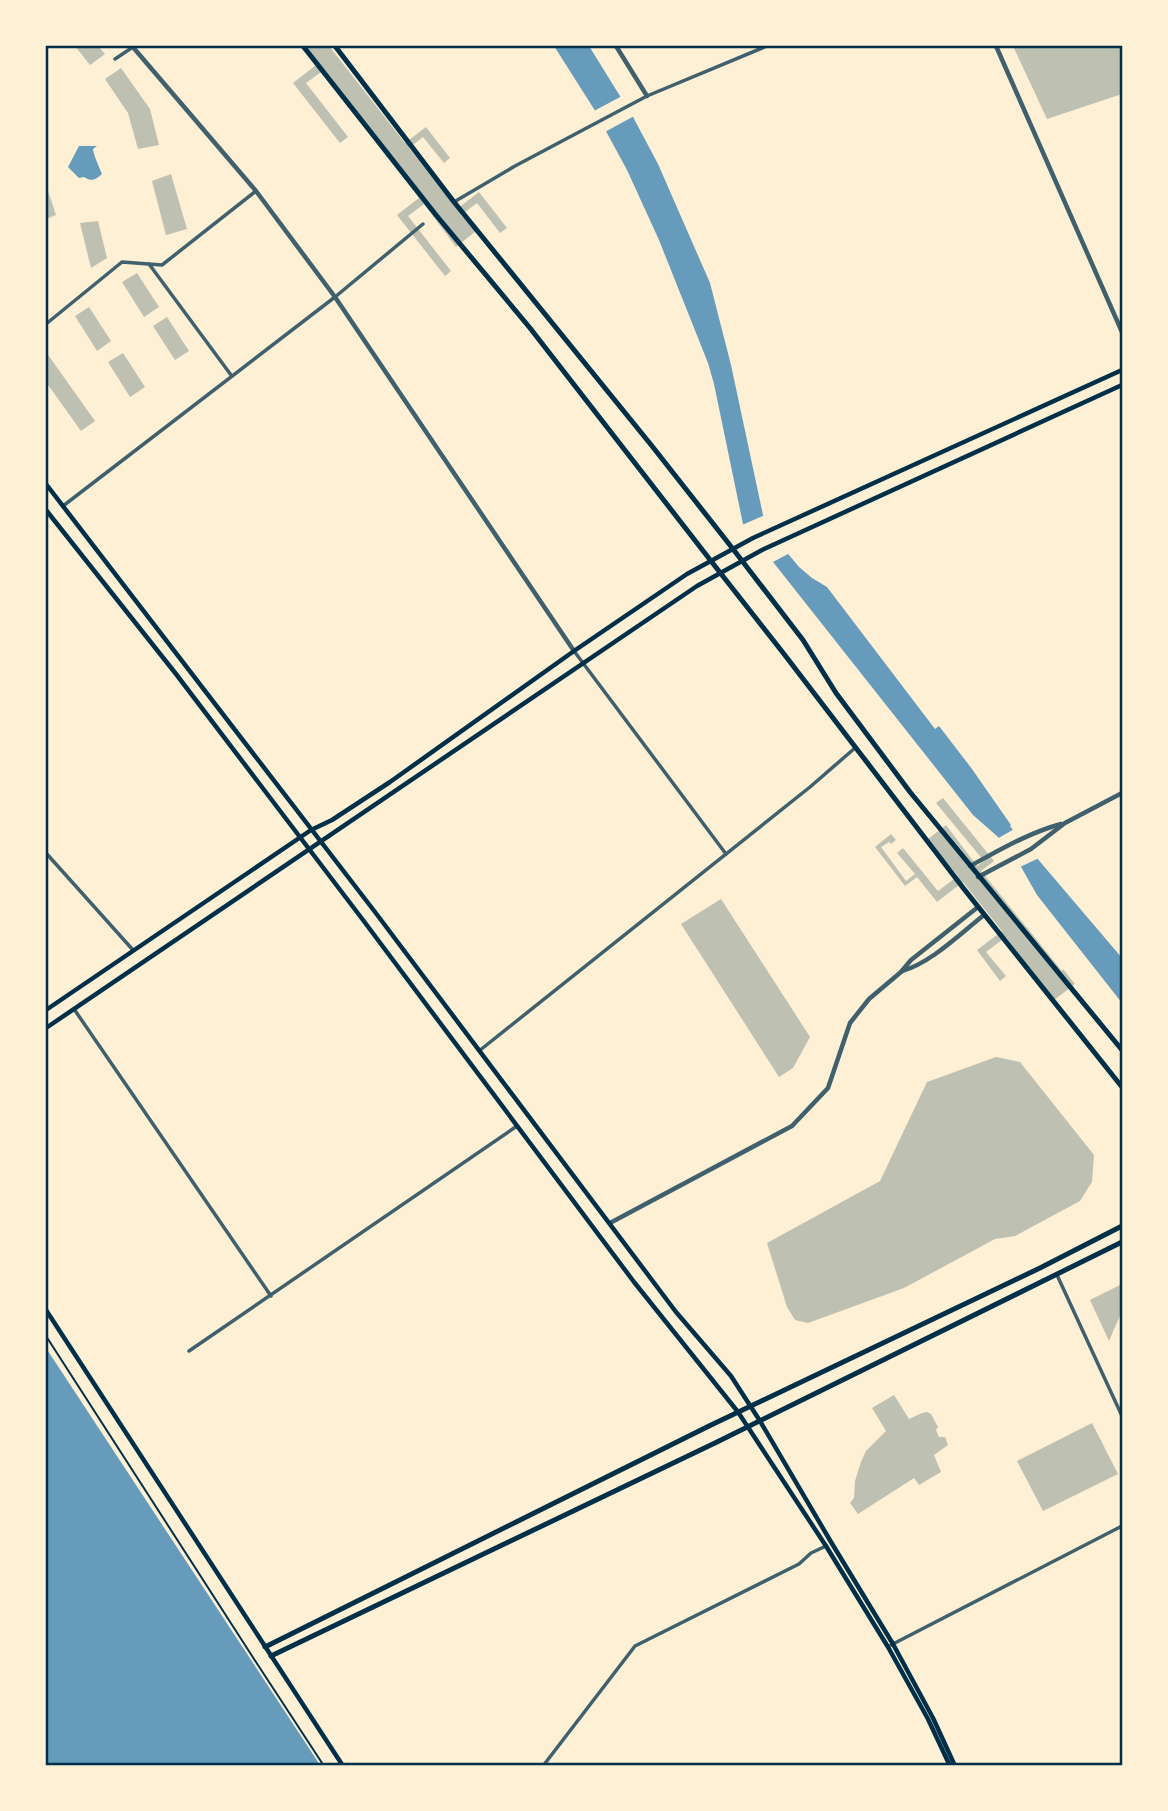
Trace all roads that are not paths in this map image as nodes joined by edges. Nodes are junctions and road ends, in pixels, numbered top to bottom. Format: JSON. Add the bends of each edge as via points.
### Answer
{"nodes":[{"id":1,"x":133,"y":46,"type":"edge"},
{"id":2,"x":303,"y":46,"type":"edge"},
{"id":3,"x":335,"y":46,"type":"edge"},
{"id":4,"x":616,"y":46,"type":"edge"},
{"id":5,"x":767,"y":46,"type":"edge"},
{"id":6,"x":996,"y":46,"type":"edge"},
{"id":7,"x":115,"y":59,"type":"dead end"},
{"id":8,"x":647,"y":96,"type":"junction"},
{"id":9,"x":256,"y":191,"type":"junction"},
{"id":10,"x":454,"y":202,"type":"junction"},
{"id":11,"x":423,"y":224,"type":"dead end"},
{"id":12,"x":149,"y":264,"type":"junction"},
{"id":13,"x":335,"y":297,"type":"junction"},
{"id":14,"x":46,"y":324,"type":"edge"},
{"id":15,"x":1122,"y":332,"type":"edge"},
{"id":16,"x":1122,"y":370,"type":"edge"},
{"id":17,"x":231,"y":375,"type":"junction"},
{"id":18,"x":1122,"y":386,"type":"edge"},
{"id":19,"x":46,"y":484,"type":"edge"},
{"id":20,"x":63,"y":506,"type":"junction"},
{"id":21,"x":46,"y":510,"type":"edge"},
{"id":22,"x":48,"y":518,"type":"edge"},
{"id":23,"x":733,"y":549,"type":"junction"},
{"id":24,"x":710,"y":561,"type":"junction"},
{"id":25,"x":742,"y":561,"type":"junction"},
{"id":26,"x":720,"y":573,"type":"junction"},
{"id":27,"x":574,"y":651,"type":"junction"},
{"id":28,"x":584,"y":664,"type":"junction"},
{"id":29,"x":855,"y":748,"type":"junction"},
{"id":30,"x":1122,"y":793,"type":"edge"},
{"id":31,"x":1065,"y":823,"type":"junction"},
{"id":32,"x":311,"y":830,"type":"junction"},
{"id":33,"x":300,"y":838,"type":"junction"},
{"id":34,"x":320,"y":842,"type":"junction"},
{"id":35,"x":309,"y":850,"type":"junction"},
{"id":36,"x":46,"y":853,"type":"edge"},
{"id":37,"x":726,"y":854,"type":"junction"},
{"id":38,"x":970,"y":866,"type":"junction"},
{"id":39,"x":978,"y":877,"type":"junction"},
{"id":40,"x":978,"y":907,"type":"junction"},
{"id":41,"x":984,"y":915,"type":"junction"},
{"id":42,"x":134,"y":951,"type":"junction"},
{"id":43,"x":901,"y":972,"type":"junction"},
{"id":44,"x":74,"y":1009,"type":"junction"},
{"id":45,"x":46,"y":1010,"type":"edge"},
{"id":46,"x":46,"y":1028,"type":"edge"},
{"id":47,"x":1122,"y":1050,"type":"edge"},
{"id":48,"x":479,"y":1051,"type":"junction"},
{"id":49,"x":1122,"y":1087,"type":"edge"},
{"id":50,"x":517,"y":1126,"type":"junction"},
{"id":51,"x":610,"y":1223,"type":"junction"},
{"id":52,"x":1122,"y":1226,"type":"edge"},
{"id":53,"x":1122,"y":1242,"type":"edge"},
{"id":54,"x":1056,"y":1274,"type":"junction"},
{"id":55,"x":271,"y":1296,"type":"junction"},
{"id":56,"x":46,"y":1310,"type":"edge"},
{"id":57,"x":189,"y":1351,"type":"dead end"},
{"id":58,"x":751,"y":1406,"type":"junction"},
{"id":59,"x":738,"y":1412,"type":"junction"},
{"id":60,"x":1122,"y":1416,"type":"edge"},
{"id":61,"x":760,"y":1421,"type":"junction"},
{"id":62,"x":748,"y":1427,"type":"junction"},
{"id":63,"x":1122,"y":1527,"type":"edge"},
{"id":64,"x":826,"y":1546,"type":"junction"},
{"id":65,"x":891,"y":1645,"type":"junction"},
{"id":66,"x":265,"y":1647,"type":"junction"},
{"id":67,"x":271,"y":1656,"type":"junction"},
{"id":68,"x":343,"y":1766,"type":"edge"},
{"id":69,"x":543,"y":1766,"type":"edge"},
{"id":70,"x":953,"y":1766,"type":"edge"}],
"edges":[{"from":1,"to":7,"type":"street"},
{"from":1,"to":9,"type":"street"},
{"from":2,"to":24,"type":"main road"},
{"from":3,"to":10,"type":"main road"},
{"from":4,"to":8,"type":"street"},
{"from":5,"to":8,"type":"street"},
{"from":6,"to":15,"type":"street"},
{"from":8,"to":10,"type":"street"},
{"from":9,"to":12,"type":"street","via":[[162,265]]},
{"from":9,"to":13,"type":"street"},
{"from":10,"to":23,"type":"main road"},
{"from":11,"to":13,"type":"street"},
{"from":12,"to":14,"type":"street","via":[[122,262]]},
{"from":12,"to":17,"type":"street"},
{"from":13,"to":17,"type":"street"},
{"from":13,"to":27,"type":"street"},
{"from":16,"to":23,"type":"main road"},
{"from":17,"to":20,"type":"street"},
{"from":18,"to":25,"type":"main road"},
{"from":19,"to":20,"type":"main road"},
{"from":20,"to":32,"type":"main road"},
{"from":21,"to":22,"type":"main road"},
{"from":22,"to":33,"type":"main road","via":[[184,685]]},
{"from":23,"to":24,"type":"main road"},
{"from":23,"to":25,"type":"main road"},
{"from":24,"to":26,"type":"main road"},
{"from":24,"to":27,"type":"main road"},
{"from":25,"to":26,"type":"main road"},
{"from":25,"to":38,"type":"main road","via":[[910,792]]},
{"from":26,"to":28,"type":"main road"},
{"from":26,"to":29,"type":"main road"},
{"from":27,"to":28,"type":"street"},
{"from":27,"to":32,"type":"main road","via":[[390,782]]},
{"from":28,"to":34,"type":"main road"},
{"from":28,"to":37,"type":"street"},
{"from":29,"to":37,"type":"street"},
{"from":29,"to":40,"type":"main road"},
{"from":30,"to":31,"type":"street"},
{"from":31,"to":38,"type":"street","via":[[1040,830]]},
{"from":31,"to":39,"type":"street","via":[[1038,844]]},
{"from":32,"to":33,"type":"main road"},
{"from":32,"to":34,"type":"main road"},
{"from":33,"to":35,"type":"main road"},
{"from":33,"to":42,"type":"main road"},
{"from":34,"to":35,"type":"main road"},
{"from":34,"to":48,"type":"main road"},
{"from":35,"to":44,"type":"main road"},
{"from":35,"to":50,"type":"main road"},
{"from":36,"to":42,"type":"street"},
{"from":37,"to":48,"type":"street"},
{"from":38,"to":39,"type":"main road"},
{"from":39,"to":47,"type":"main road"},
{"from":40,"to":41,"type":"main road"},
{"from":40,"to":43,"type":"street"},
{"from":41,"to":43,"type":"street","via":[[931,957]]},
{"from":41,"to":49,"type":"main road"},
{"from":42,"to":45,"type":"main road"},
{"from":43,"to":51,"type":"street","via":[[869,999],[850,1023],[828,1088],[792,1126]]},
{"from":44,"to":46,"type":"main road"},
{"from":44,"to":55,"type":"street"},
{"from":48,"to":51,"type":"main road"},
{"from":50,"to":55,"type":"street"},
{"from":50,"to":59,"type":"main road"},
{"from":51,"to":58,"type":"main road"},
{"from":52,"to":58,"type":"main road"},
{"from":53,"to":54,"type":"main road"},
{"from":54,"to":60,"type":"street"},
{"from":54,"to":61,"type":"main road"},
{"from":55,"to":57,"type":"street"},
{"from":56,"to":66,"type":"main road"},
{"from":58,"to":59,"type":"main road"},
{"from":58,"to":61,"type":"main road"},
{"from":59,"to":62,"type":"main road"},
{"from":59,"to":66,"type":"main road"},
{"from":61,"to":62,"type":"main road"},
{"from":61,"to":65,"type":"main road"},
{"from":62,"to":64,"type":"main road"},
{"from":62,"to":67,"type":"main road"},
{"from":63,"to":65,"type":"street"},
{"from":64,"to":65,"type":"main road"},
{"from":64,"to":69,"type":"street","via":[[635,1646]]},
{"from":65,"to":70,"type":"main road"},
{"from":66,"to":67,"type":"main road"},
{"from":67,"to":68,"type":"main road"}]}
